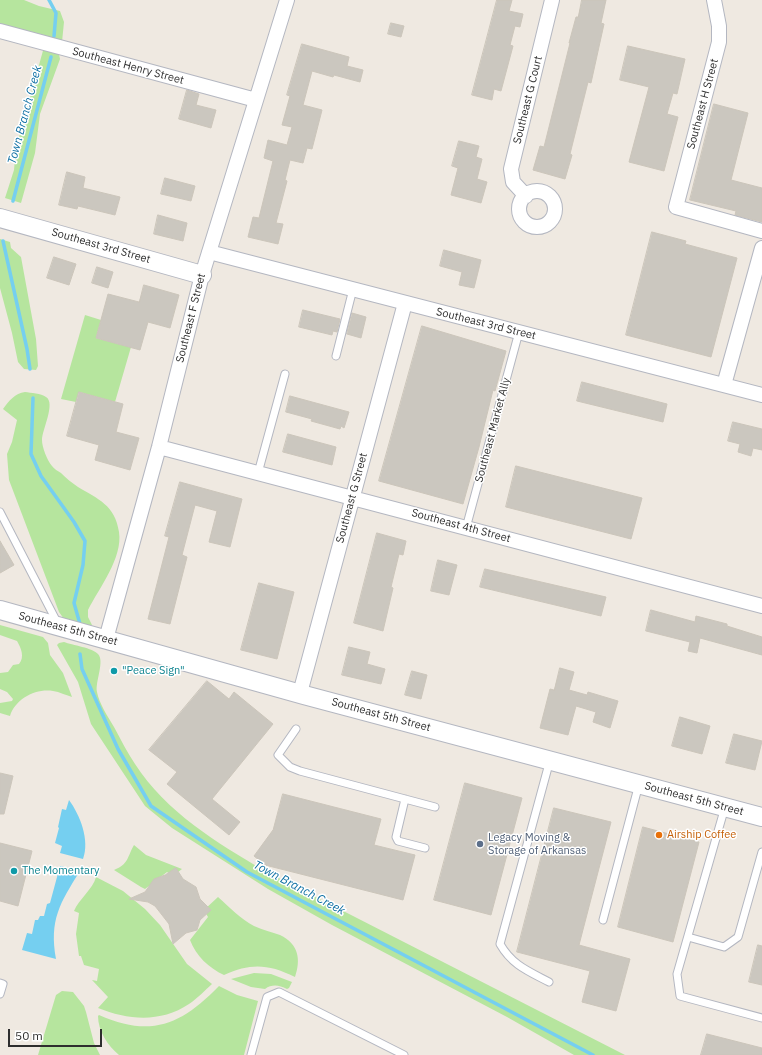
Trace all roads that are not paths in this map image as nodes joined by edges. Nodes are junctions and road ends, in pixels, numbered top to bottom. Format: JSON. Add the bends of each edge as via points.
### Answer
{"nodes":[{"id":1,"x":287,"y":0,"type":"edge"},
{"id":2,"x":552,"y":0,"type":"edge"},
{"id":3,"x":714,"y":0,"type":"edge"},
{"id":4,"x":0,"y":30,"type":"edge"},
{"id":5,"x":256,"y":100,"type":"junction"},
{"id":6,"x":526,"y":196,"type":"dead end"},
{"id":7,"x":0,"y":218,"type":"edge"},
{"id":8,"x":762,"y":231,"type":"edge"},
{"id":9,"x":762,"y":248,"type":"edge"},
{"id":10,"x":209,"y":252,"type":"junction"},
{"id":11,"x":202,"y":275,"type":"junction"},
{"id":12,"x":353,"y":289,"type":"junction"},
{"id":13,"x":405,"y":303,"type":"junction"},
{"id":14,"x":519,"y":332,"type":"junction"},
{"id":15,"x":336,"y":356,"type":"dead end"},
{"id":16,"x":285,"y":374,"type":"dead end"},
{"id":17,"x":724,"y":385,"type":"junction"},
{"id":18,"x":762,"y":395,"type":"edge"},
{"id":19,"x":159,"y":446,"type":"junction"},
{"id":20,"x":258,"y":473,"type":"junction"},
{"id":21,"x":352,"y":498,"type":"junction"},
{"id":22,"x":0,"y":512,"type":"edge"},
{"id":23,"x":466,"y":528,"type":"junction"},
{"id":24,"x":762,"y":606,"type":"edge"},
{"id":25,"x":0,"y":610,"type":"edge"},
{"id":26,"x":59,"y":626,"type":"junction"},
{"id":27,"x":106,"y":639,"type":"junction"},
{"id":28,"x":300,"y":693,"type":"junction"},
{"id":29,"x":296,"y":729,"type":"dead end"},
{"id":30,"x":550,"y":760,"type":"junction"},
{"id":31,"x":639,"y":784,"type":"junction"},
{"id":32,"x":406,"y":799,"type":"junction"},
{"id":33,"x":435,"y":806,"type":"dead end"},
{"id":34,"x":725,"y":807,"type":"junction"},
{"id":35,"x":762,"y":817,"type":"edge"},
{"id":36,"x":425,"y":848,"type":"dead end"},
{"id":37,"x":762,"y":852,"type":"edge"},
{"id":38,"x":603,"y":920,"type":"dead end"},
{"id":39,"x":688,"y":937,"type":"junction"},
{"id":40,"x":549,"y":982,"type":"dead end"},
{"id":41,"x":0,"y":983,"type":"edge"},
{"id":42,"x":0,"y":994,"type":"edge"},
{"id":43,"x":762,"y":1018,"type":"edge"},
{"id":44,"x":252,"y":1055,"type":"edge"},
{"id":45,"x":404,"y":1055,"type":"edge"}],
"edges":[{"from":1,"to":5,"type":"street","name":"Southeast F Street"},
{"from":2,"to":6,"type":"street","name":"Southeast G Court","via":[[511,169],[513,182]]},
{"from":3,"to":8,"type":"street","name":"Southeast H Street","via":[[720,42],[676,208]]},
{"from":4,"to":5,"type":"street","name":"Southeast Henry Street"},
{"from":5,"to":10,"type":"street","name":"Southeast F Street"},
{"from":7,"to":11,"type":"street","name":"Southeast 3rd Street"},
{"from":9,"to":17,"type":"street"},
{"from":10,"to":11,"type":"street","name":"Southeast F Street"},
{"from":10,"to":12,"type":"street","name":"Southeast 3rd Street"},
{"from":11,"to":19,"type":"street","name":"Southeast F Street"},
{"from":12,"to":13,"type":"street","name":"Southeast 3rd Street"},
{"from":12,"to":15,"type":"lane"},
{"from":13,"to":14,"type":"street","name":"Southeast 3rd Street"},
{"from":13,"to":21,"type":"street","name":"Southeast G Street"},
{"from":14,"to":17,"type":"street","name":"Southeast 3rd Street"},
{"from":14,"to":23,"type":"lane","name":"Southeast Market Ally"},
{"from":16,"to":20,"type":"lane"},
{"from":17,"to":18,"type":"street","name":"Southeast 3rd Street"},
{"from":19,"to":20,"type":"street","name":"Southeast 4th Street"},
{"from":19,"to":27,"type":"street","name":"Southeast F Street"},
{"from":20,"to":21,"type":"street","name":"Southeast 4th Street"},
{"from":21,"to":23,"type":"street","name":"Southeast 4th Street"},
{"from":21,"to":28,"type":"street","name":"Southeast G Street"},
{"from":22,"to":26,"type":"lane"},
{"from":23,"to":24,"type":"street","name":"Southeast 4th Street"},
{"from":25,"to":26,"type":"street","name":"Southeast 5th Street"},
{"from":26,"to":27,"type":"street","name":"Southeast 5th Street"},
{"from":27,"to":28,"type":"street","name":"Southeast 5th Street"},
{"from":28,"to":30,"type":"street","name":"Southeast 5th Street"},
{"from":29,"to":32,"type":"lane","via":[[278,755],[290,767]]},
{"from":30,"to":31,"type":"street","name":"Southeast 5th Street"},
{"from":30,"to":40,"type":"lane","via":[[500,944],[518,966]]},
{"from":31,"to":34,"type":"street","name":"Southeast 5th Street"},
{"from":31,"to":38,"type":"lane"},
{"from":32,"to":33,"type":"lane"},
{"from":32,"to":36,"type":"lane","via":[[396,837],[398,842]]},
{"from":34,"to":35,"type":"street","name":"Southeast 5th Street"},
{"from":34,"to":39,"type":"lane"},
{"from":37,"to":39,"type":"lane","via":[[738,937],[724,947]]},
{"from":39,"to":43,"type":"lane","via":[[677,974],[680,996]]},
{"from":41,"to":42,"type":"lane","via":[[3,984]]},
{"from":44,"to":45,"type":"lane","via":[[267,996],[279,992]]}]}
